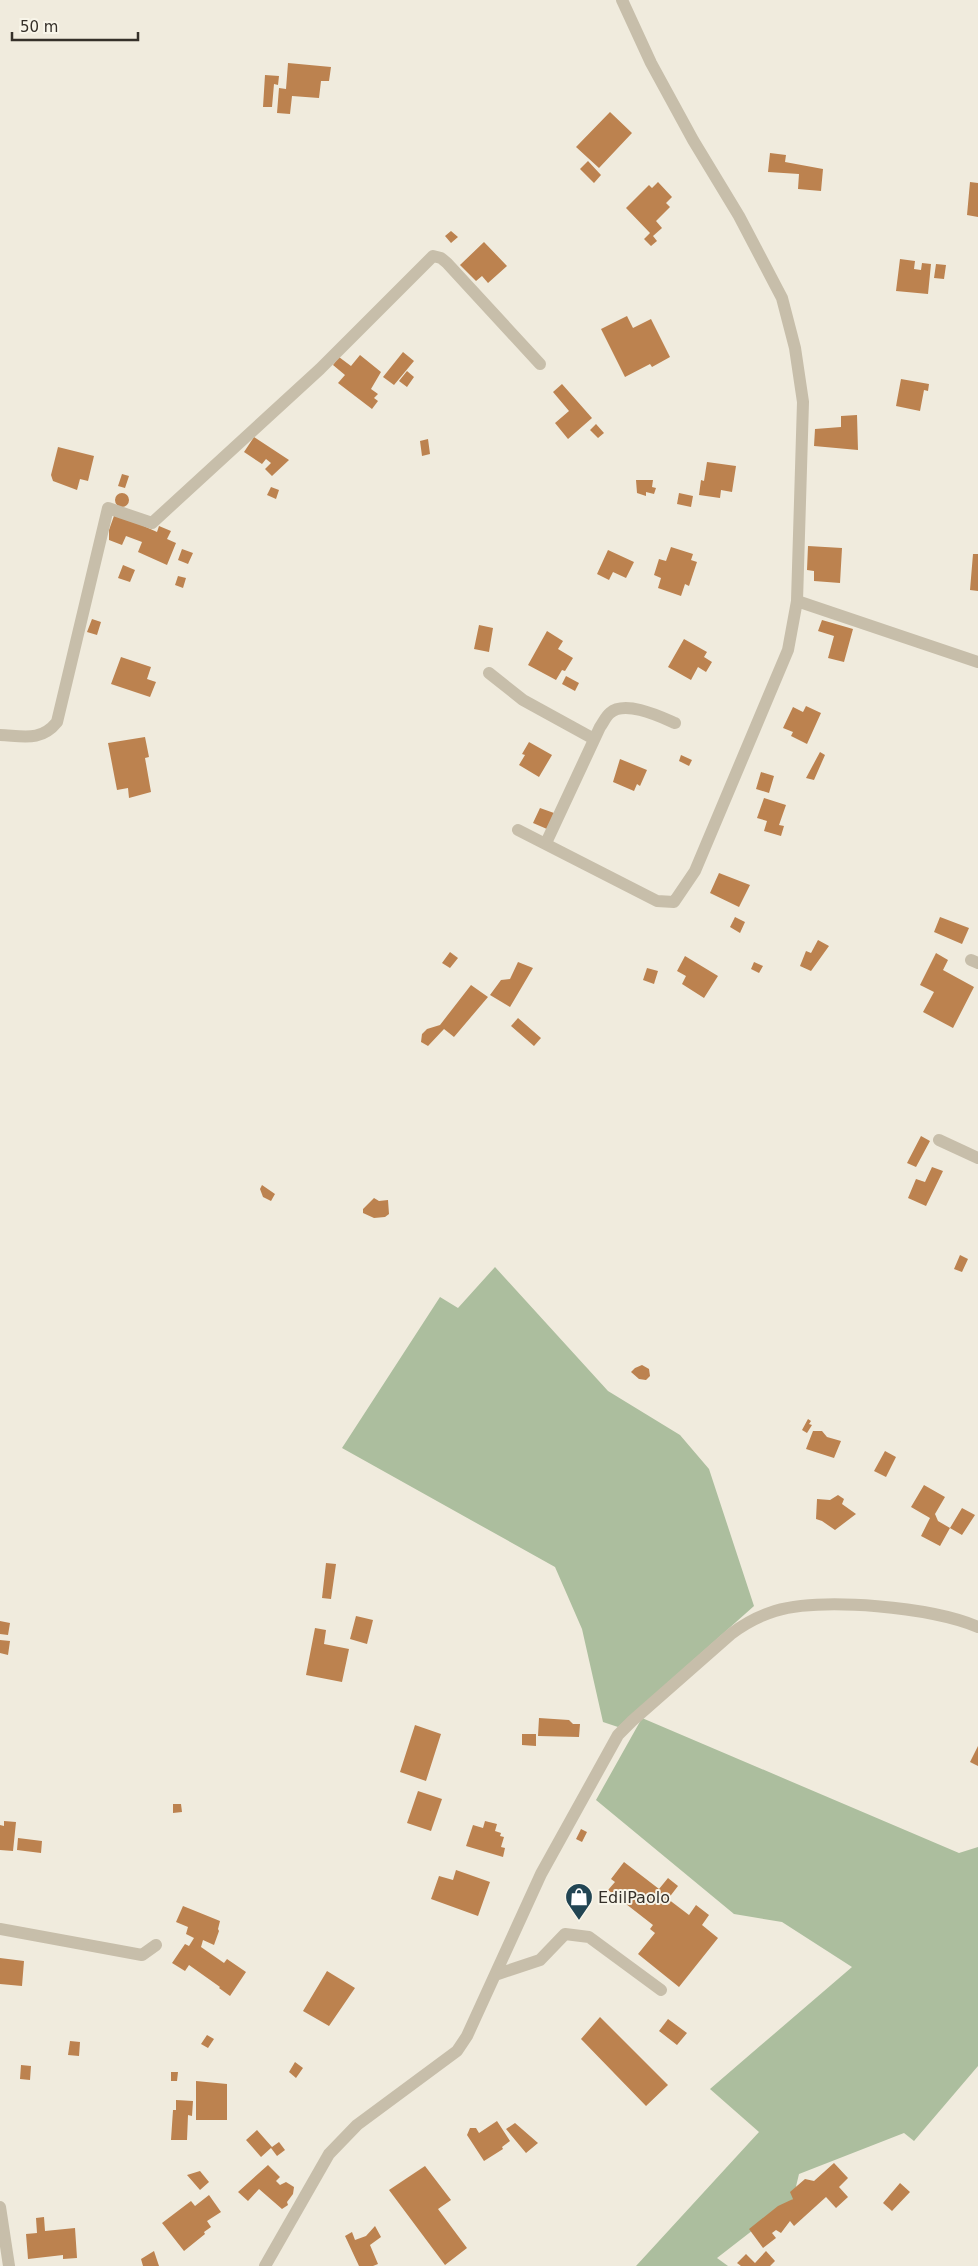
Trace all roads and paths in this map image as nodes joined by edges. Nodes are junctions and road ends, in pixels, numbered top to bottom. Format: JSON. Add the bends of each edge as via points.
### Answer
{"nodes":[{"id":1,"x":622,"y":0,"type":"edge"},
{"id":2,"x":540,"y":364,"type":"dead end"},
{"id":3,"x":797,"y":601,"type":"junction"},
{"id":4,"x":978,"y":662,"type":"edge"},
{"id":5,"x":489,"y":673,"type":"dead end"},
{"id":6,"x":675,"y":723,"type":"dead end"},
{"id":7,"x":0,"y":735,"type":"edge"},
{"id":8,"x":594,"y":739,"type":"junction"},
{"id":9,"x":518,"y":830,"type":"dead end"},
{"id":10,"x":546,"y":843,"type":"junction"},
{"id":11,"x":939,"y":1140,"type":"dead end"},
{"id":12,"x":978,"y":1158,"type":"edge"},
{"id":13,"x":978,"y":1627,"type":"edge"},
{"id":14,"x":0,"y":1929,"type":"edge"},
{"id":15,"x":156,"y":1945,"type":"dead end"},
{"id":16,"x":494,"y":1975,"type":"junction"},
{"id":17,"x":661,"y":1990,"type":"dead end"},
{"id":18,"x":0,"y":2207,"type":"edge"},
{"id":19,"x":9,"y":2266,"type":"edge"},
{"id":20,"x":265,"y":2266,"type":"edge"}],
"edges":[{"from":1,"to":3,"type":"street","via":[[651,63],[782,298],[795,348],[803,402]]},
{"from":2,"to":7,"type":"street","via":[[447,263],[433,256],[320,369],[152,523],[108,508],[57,722],[46,734]]},
{"from":3,"to":4,"type":"street"},
{"from":3,"to":10,"type":"street","via":[[788,650],[695,871],[674,902],[657,900]]},
{"from":5,"to":8,"type":"street","via":[[524,700]]},
{"from":6,"to":8,"type":"street","via":[[651,713],[624,708],[610,713]]},
{"from":8,"to":10,"type":"street"},
{"from":9,"to":10,"type":"street"},
{"from":11,"to":12,"type":"street"},
{"from":13,"to":16,"type":"street","via":[[933,1613],[823,1604],[776,1611],[744,1624],[618,1734],[541,1874]]},
{"from":14,"to":15,"type":"street","via":[[142,1955]]},
{"from":16,"to":17,"type":"street","via":[[540,1960],[565,1934],[589,1937]]},
{"from":16,"to":20,"type":"street","via":[[457,2051],[356,2125],[329,2154]]},
{"from":18,"to":19,"type":"street"}]}
